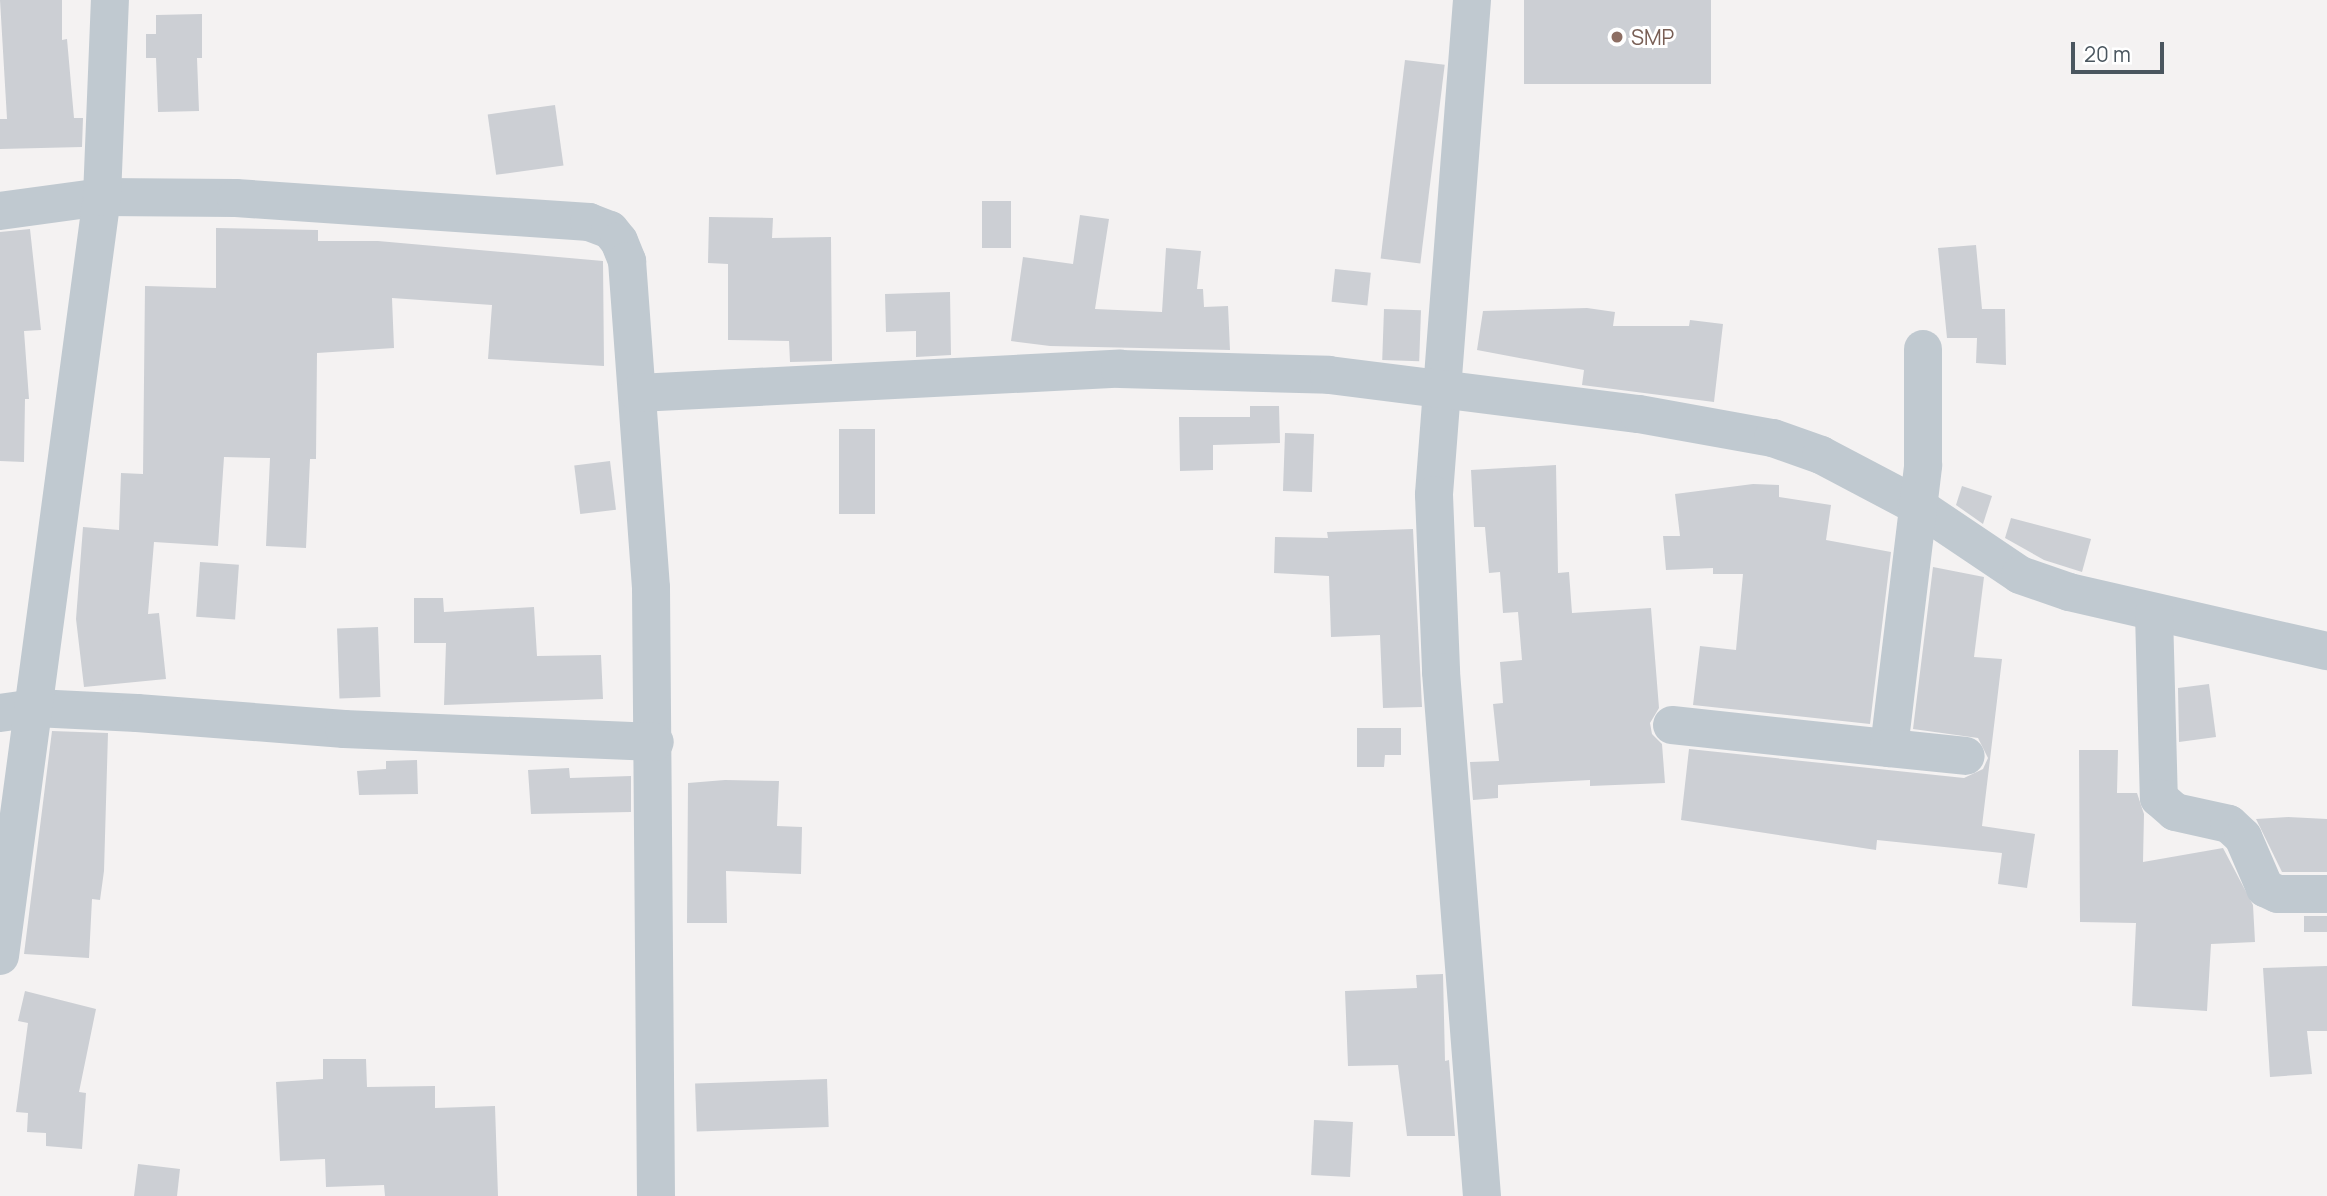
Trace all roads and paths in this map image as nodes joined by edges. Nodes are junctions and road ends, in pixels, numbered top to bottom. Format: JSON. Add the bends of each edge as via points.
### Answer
{"nodes":[{"id":1,"x":110,"y":0,"type":"edge"},
{"id":2,"x":1472,"y":0,"type":"edge"},
{"id":3,"x":102,"y":197,"type":"junction"},
{"id":4,"x":0,"y":211,"type":"edge"},
{"id":5,"x":1923,"y":349,"type":"dead end"},
{"id":6,"x":1443,"y":390,"type":"junction"},
{"id":7,"x":638,"y":393,"type":"junction"},
{"id":8,"x":1916,"y":505,"type":"junction"},
{"id":9,"x":2154,"y":613,"type":"junction"},
{"id":10,"x":2327,"y":651,"type":"edge"},
{"id":11,"x":18,"y":711,"type":"edge"},
{"id":12,"x":1672,"y":725,"type":"dead end"},
{"id":13,"x":655,"y":742,"type":"junction"},
{"id":14,"x":1889,"y":748,"type":"junction"},
{"id":15,"x":1966,"y":756,"type":"dead end"},
{"id":16,"x":2327,"y":894,"type":"edge"},
{"id":17,"x":0,"y":956,"type":"edge"},
{"id":18,"x":656,"y":1196,"type":"edge"},
{"id":19,"x":1482,"y":1196,"type":"edge"}],
"edges":[{"from":1,"to":3,"type":"street"},
{"from":2,"to":6,"type":"street"},
{"from":3,"to":4,"type":"street"},
{"from":3,"to":7,"type":"street","via":[[236,198],[589,222],[610,230],[627,261]]},
{"from":3,"to":11,"type":"street"},
{"from":5,"to":8,"type":"street","via":[[1926,417]]},
{"from":6,"to":7,"type":"street","via":[[1329,375],[1120,369]]},
{"from":6,"to":8,"type":"street","via":[[1611,410],[1773,438],[1821,455]]},
{"from":6,"to":19,"type":"street","via":[[1434,495],[1441,672]]},
{"from":7,"to":13,"type":"street","via":[[652,588]]},
{"from":8,"to":9,"type":"street","via":[[2020,575],[2069,593]]},
{"from":8,"to":14,"type":"street"},
{"from":9,"to":10,"type":"street"},
{"from":9,"to":16,"type":"street","via":[[2159,798],[2175,812],[2229,824],[2243,837],[2265,888],[2278,894]]},
{"from":11,"to":13,"type":"street"},
{"from":11,"to":17,"type":"street"},
{"from":12,"to":14,"type":"street"},
{"from":13,"to":18,"type":"street"},
{"from":14,"to":15,"type":"street"}]}
